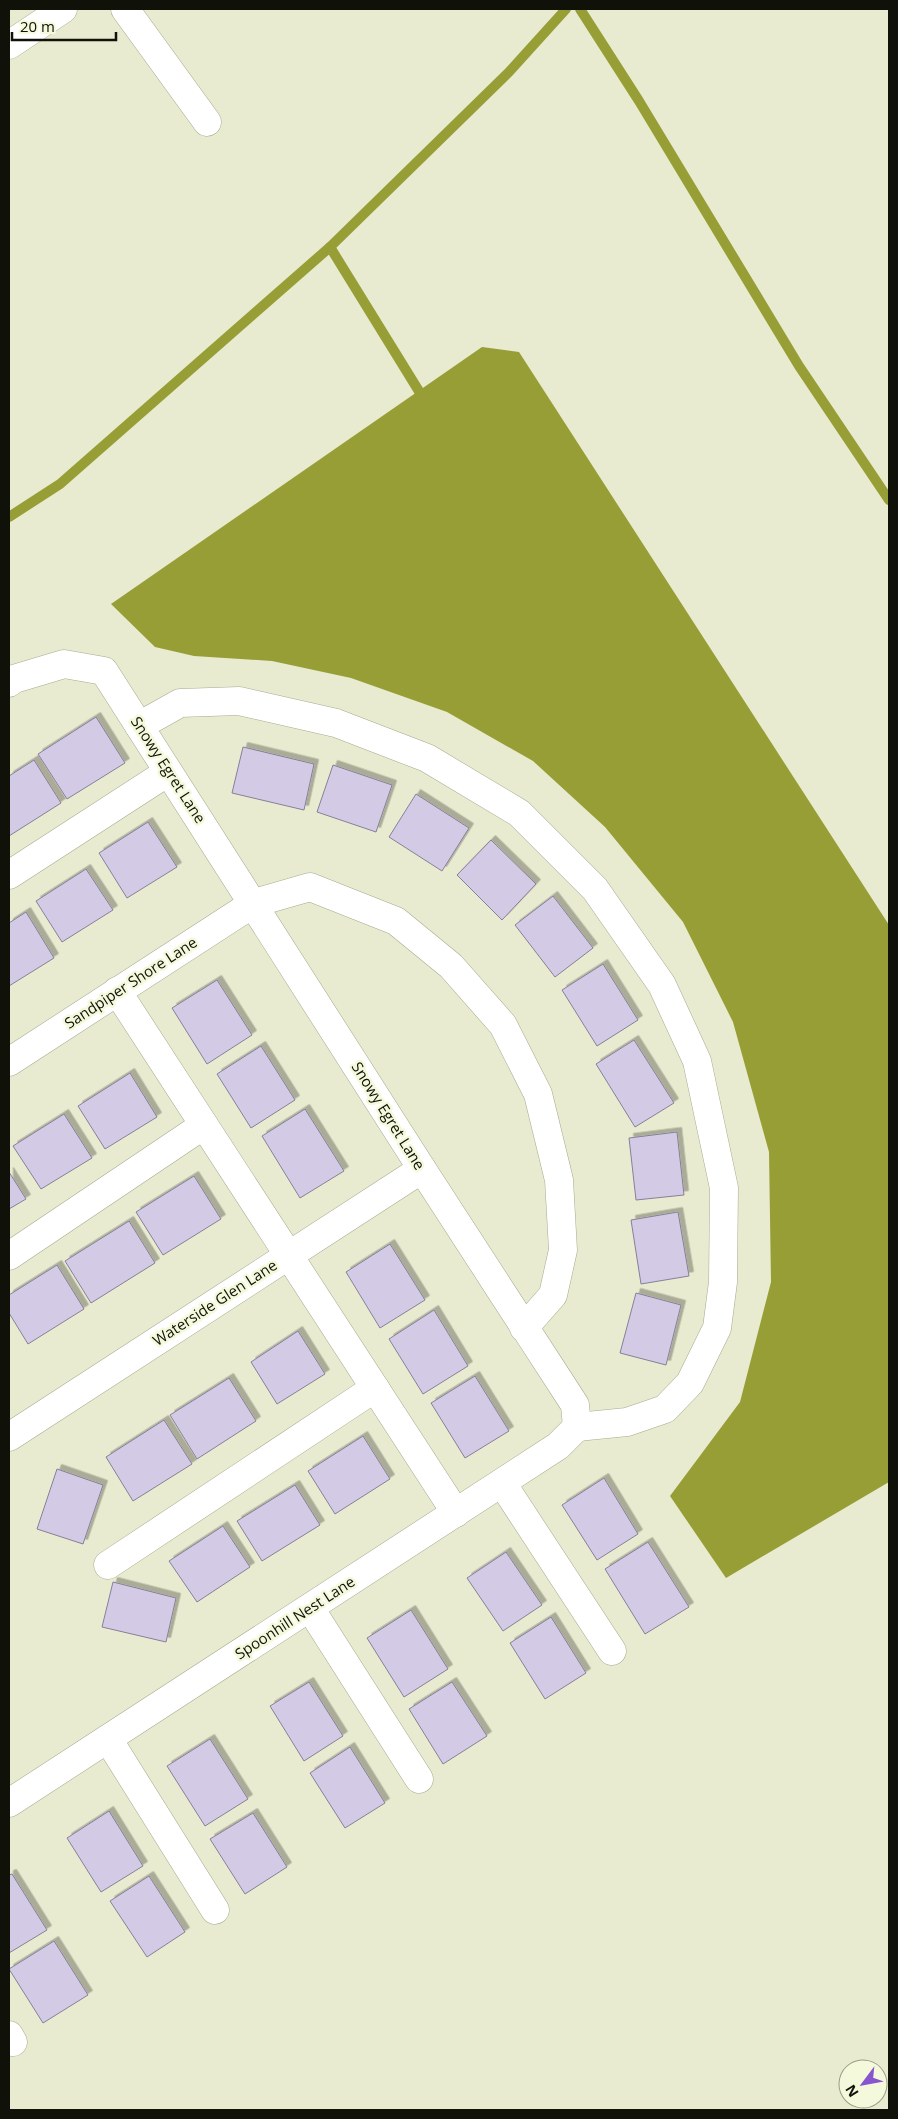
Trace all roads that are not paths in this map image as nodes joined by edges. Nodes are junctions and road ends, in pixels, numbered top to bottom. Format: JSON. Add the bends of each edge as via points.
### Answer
{"nodes":[{"id":1,"x":63,"y":9,"type":"edge"},
{"id":2,"x":125,"y":9,"type":"edge"},
{"id":3,"x":9,"y":46,"type":"edge"},
{"id":4,"x":207,"y":122,"type":"dead end"},
{"id":5,"x":9,"y":683,"type":"edge"},
{"id":6,"x":139,"y":726,"type":"junction"},
{"id":7,"x":168,"y":772,"type":"junction"},
{"id":8,"x":9,"y":875,"type":"edge"},
{"id":9,"x":254,"y":903,"type":"junction"},
{"id":10,"x":118,"y":991,"type":"junction"},
{"id":11,"x":9,"y":1062,"type":"edge"},
{"id":12,"x":204,"y":1125,"type":"junction"},
{"id":13,"x":422,"y":1169,"type":"junction"},
{"id":14,"x":9,"y":1256,"type":"edge"},
{"id":15,"x":289,"y":1256,"type":"junction"},
{"id":16,"x":524,"y":1328,"type":"junction"},
{"id":17,"x":375,"y":1388,"type":"junction"},
{"id":18,"x":577,"y":1427,"type":"junction"},
{"id":19,"x":9,"y":1437,"type":"edge"},
{"id":20,"x":502,"y":1483,"type":"junction"},
{"id":21,"x":456,"y":1513,"type":"junction"},
{"id":22,"x":108,"y":1565,"type":"dead end"},
{"id":23,"x":310,"y":1608,"type":"junction"},
{"id":24,"x":612,"y":1651,"type":"dead end"},
{"id":25,"x":108,"y":1739,"type":"junction"},
{"id":26,"x":419,"y":1779,"type":"dead end"},
{"id":27,"x":9,"y":1803,"type":"edge"},
{"id":28,"x":215,"y":1910,"type":"dead end"}],
"edges":[{"from":1,"to":3,"type":"street"},
{"from":2,"to":4,"type":"street"},
{"from":5,"to":6,"type":"street","name":"Snowy Egret Lane","via":[[64,664],[104,672]]},
{"from":6,"to":7,"type":"street","name":"Snowy Egret Lane"},
{"from":6,"to":18,"type":"street","via":[[180,703],[239,701],[336,723],[427,758],[520,813],[595,889],[662,984],[696,1061],[724,1188],[723,1282],[717,1328],[690,1383],[665,1409],[626,1422]]},
{"from":7,"to":8,"type":"street"},
{"from":7,"to":9,"type":"street","name":"Snowy Egret Lane"},
{"from":9,"to":10,"type":"street","name":"Sandpiper Shore Lane"},
{"from":9,"to":13,"type":"street","name":"Snowy Egret Lane"},
{"from":9,"to":16,"type":"street","via":[[310,887],[396,921],[451,966],[502,1025],[538,1094],[559,1180],[563,1250],[553,1295]]},
{"from":10,"to":11,"type":"street","name":"Sandpiper Shore Lane"},
{"from":10,"to":12,"type":"street"},
{"from":12,"to":14,"type":"street"},
{"from":12,"to":15,"type":"street"},
{"from":13,"to":15,"type":"street","name":"Waterside Glen Lane"},
{"from":13,"to":16,"type":"street","name":"Snowy Egret Lane"},
{"from":15,"to":17,"type":"street"},
{"from":15,"to":19,"type":"street","name":"Waterside Glen Lane"},
{"from":16,"to":18,"type":"street","name":"Snowy Egret Lane","via":[[575,1405]]},
{"from":17,"to":21,"type":"street"},
{"from":17,"to":22,"type":"street"},
{"from":18,"to":20,"type":"street","name":"Spoonhill Nest Lane","via":[[558,1446]]},
{"from":20,"to":21,"type":"street","name":"Spoonhill Nest Lane"},
{"from":20,"to":24,"type":"street"},
{"from":21,"to":23,"type":"street","name":"Spoonhill Nest Lane"},
{"from":23,"to":25,"type":"street","name":"Spoonhill Nest Lane"},
{"from":23,"to":26,"type":"street"},
{"from":25,"to":27,"type":"street","name":"Spoonhill Nest Lane"},
{"from":25,"to":28,"type":"street"}]}
